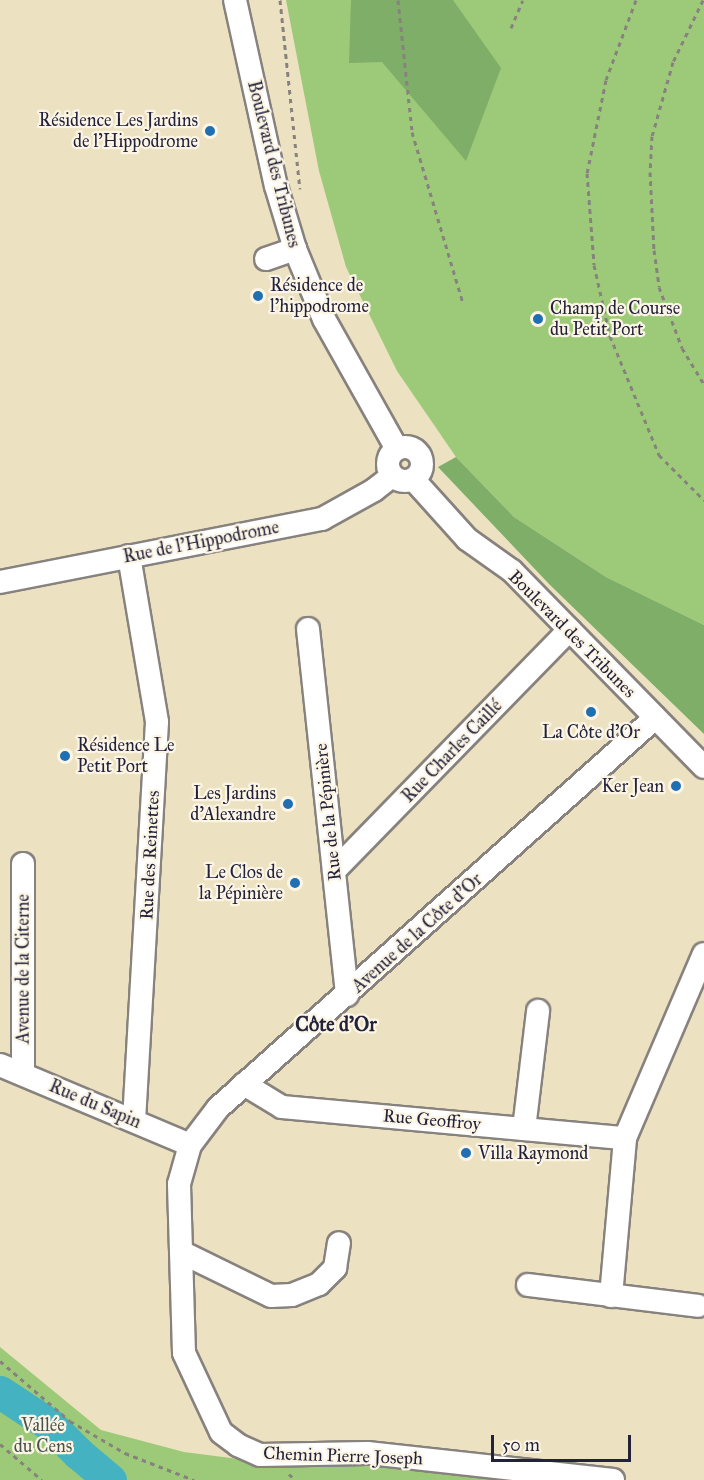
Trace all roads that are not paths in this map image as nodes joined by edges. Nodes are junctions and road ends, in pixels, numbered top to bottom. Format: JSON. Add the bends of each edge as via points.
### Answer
{"nodes":[{"id":1,"x":235,"y":0,"type":"edge"},
{"id":2,"x":295,"y":249,"type":"junction"},
{"id":3,"x":266,"y":259,"type":"dead end"},
{"id":4,"x":403,"y":477,"type":"junction"},
{"id":5,"x":129,"y":556,"type":"junction"},
{"id":6,"x":0,"y":582,"type":"edge"},
{"id":7,"x":308,"y":629,"type":"dead end"},
{"id":8,"x":569,"y":630,"type":"junction"},
{"id":9,"x":655,"y":718,"type":"junction"},
{"id":10,"x":704,"y":767,"type":"edge"},
{"id":11,"x":23,"y":864,"type":"dead end"},
{"id":12,"x":334,"y":871,"type":"junction"},
{"id":13,"x":704,"y":954,"type":"edge"},
{"id":14,"x":347,"y":995,"type":"junction"},
{"id":15,"x":538,"y":1011,"type":"dead end"},
{"id":16,"x":0,"y":1065,"type":"edge"},
{"id":17,"x":23,"y":1074,"type":"junction"},
{"id":18,"x":244,"y":1084,"type":"junction"},
{"id":19,"x":134,"y":1120,"type":"junction"},
{"id":20,"x":524,"y":1129,"type":"junction"},
{"id":21,"x":625,"y":1138,"type":"junction"},
{"id":22,"x":190,"y":1145,"type":"junction"},
{"id":23,"x":339,"y":1243,"type":"dead end"},
{"id":24,"x":181,"y":1252,"type":"junction"},
{"id":25,"x":528,"y":1285,"type":"dead end"},
{"id":26,"x":611,"y":1296,"type":"junction"},
{"id":27,"x":698,"y":1306,"type":"dead end"},
{"id":28,"x":221,"y":1432,"type":"joint"},
{"id":29,"x":613,"y":1480,"type":"edge"}],
"edges":[{"from":1,"to":2,"type":"street","name":"Boulevard des Tribunes","via":[[276,186]]},
{"from":2,"to":3,"type":"street"},
{"from":2,"to":4,"type":"street","name":"Boulevard des Tribunes","via":[[324,319],[397,449],[409,447],[418,454],[421,470]]},
{"from":4,"to":5,"type":"street","name":"Rue de l'Hippodrome","via":[[322,519]]},
{"from":4,"to":8,"type":"street","name":"Boulevard des Tribunes","via":[[467,539],[512,571]]},
{"from":5,"to":6,"type":"street","name":"Rue de l'Hippodrome"},
{"from":5,"to":19,"type":"street","name":"Rue des Reinettes","via":[[158,722]]},
{"from":7,"to":12,"type":"street","name":"Rue de la Pépinière"},
{"from":8,"to":9,"type":"street","name":"Boulevard des Tribunes"},
{"from":8,"to":12,"type":"street","name":"Rue Charles Caillé"},
{"from":9,"to":10,"type":"street","name":"Boulevard des Tribunes"},
{"from":9,"to":14,"type":"street","name":"Avenue de la Côte d'Or"},
{"from":11,"to":17,"type":"street","name":"Avenue de la Citerne"},
{"from":12,"to":14,"type":"street","name":"Rue de la Pépinière"},
{"from":13,"to":21,"type":"street"},
{"from":14,"to":18,"type":"street","name":"Avenue de la Côte d'Or"},
{"from":15,"to":20,"type":"street"},
{"from":16,"to":17,"type":"street","name":"Rue du Sapin"},
{"from":17,"to":19,"type":"street","name":"Rue du Sapin"},
{"from":18,"to":20,"type":"street","name":"Rue Geoffroy","via":[[282,1107]]},
{"from":18,"to":22,"type":"street","name":"Avenue de la Côte d'Or","via":[[218,1108]]},
{"from":19,"to":22,"type":"street","name":"Rue du Sapin"},
{"from":20,"to":21,"type":"street","name":"Rue Geoffroy"},
{"from":21,"to":26,"type":"street"},
{"from":22,"to":24,"type":"street","name":"Avenue de la Côte d'Or","via":[[178,1184]]},
{"from":23,"to":24,"type":"street","via":[[335,1268],[319,1284],[292,1295],[271,1296]]},
{"from":24,"to":28,"type":"street","name":"Avenue de la Côte d'Or","via":[[184,1353]]},
{"from":25,"to":26,"type":"street"},
{"from":26,"to":27,"type":"street"},
{"from":28,"to":29,"type":"street","name":"Chemin Pierre Joseph","via":[[260,1455],[367,1453]]}]}
